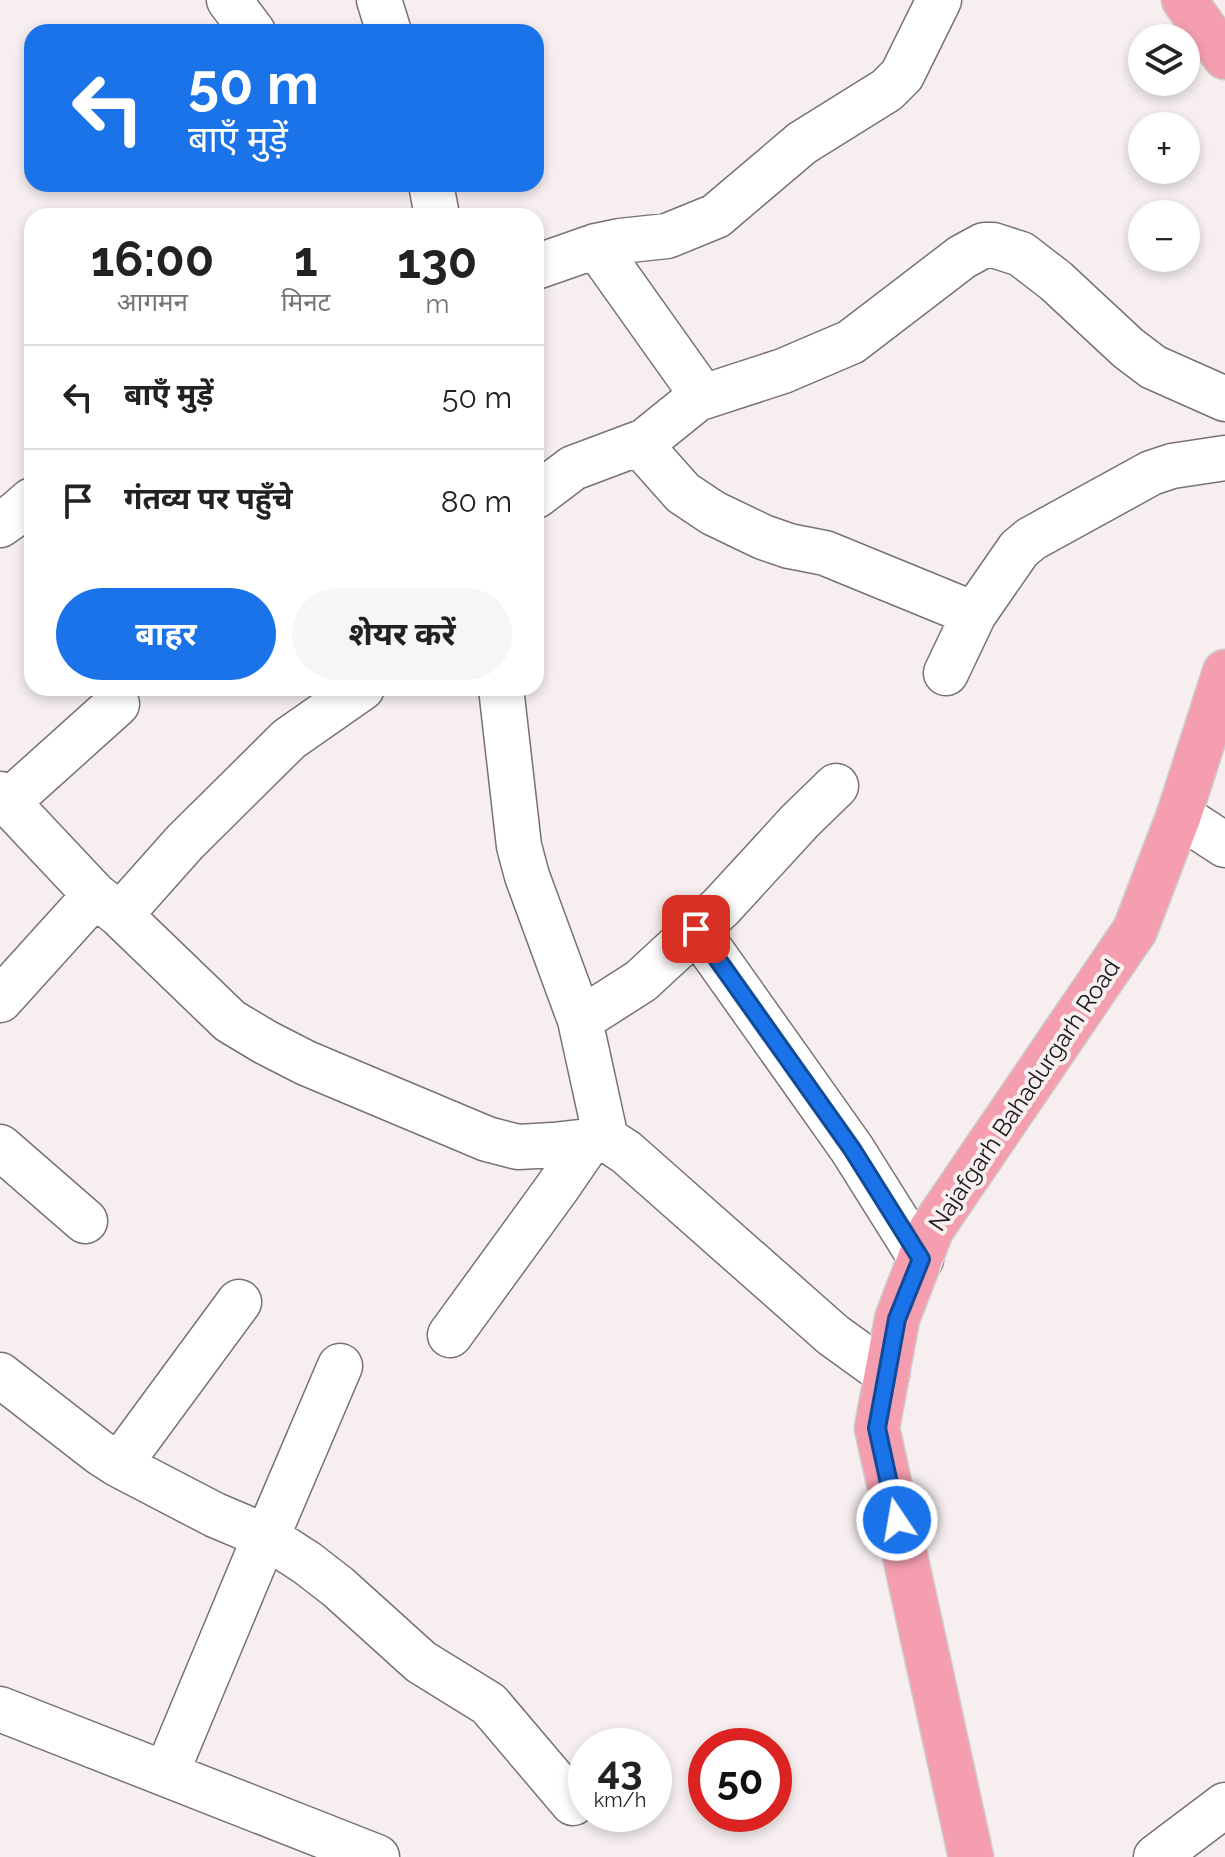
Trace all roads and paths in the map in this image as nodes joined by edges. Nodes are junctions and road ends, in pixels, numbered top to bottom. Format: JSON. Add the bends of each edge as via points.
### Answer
{"nodes":[{"id":1,"x":229,"y":0,"type":"edge"},
{"id":2,"x":379,"y":0,"type":"edge"},
{"id":3,"x":939,"y":0,"type":"edge"},
{"id":4,"x":1184,"y":0,"type":"edge"},
{"id":5,"x":247,"y":24,"type":"edge"},
{"id":6,"x":386,"y":24,"type":"edge"},
{"id":7,"x":1225,"y":57,"type":"edge"},
{"id":8,"x":596,"y":246,"type":"junction"},
{"id":9,"x":544,"y":264,"type":"edge"},
{"id":10,"x":697,"y":399,"type":"junction"},
{"id":11,"x":1225,"y":399,"type":"edge"},
{"id":12,"x":645,"y":441,"type":"junction"},
{"id":13,"x":1225,"y":458,"type":"edge"},
{"id":14,"x":544,"y":490,"type":"edge"},
{"id":15,"x":24,"y":507,"type":"edge"},
{"id":16,"x":0,"y":525,"type":"edge"},
{"id":17,"x":974,"y":614,"type":"junction"},
{"id":18,"x":1225,"y":672,"type":"edge"},
{"id":19,"x":946,"y":673,"type":"dead end"},
{"id":20,"x":351,"y":696,"type":"edge"},
{"id":21,"x":502,"y":696,"type":"edge"},
{"id":22,"x":117,"y":704,"type":"dead end"},
{"id":23,"x":836,"y":786,"type":"dead end"},
{"id":24,"x":4,"y":798,"type":"edge"},
{"id":25,"x":1179,"y":815,"type":"junction"},
{"id":26,"x":1225,"y":845,"type":"edge"},
{"id":27,"x":107,"y":905,"type":"junction"},
{"id":28,"x":696,"y":929,"type":"junction"},
{"id":29,"x":0,"y":1000,"type":"edge"},
{"id":30,"x":580,"y":1020,"type":"junction"},
{"id":31,"x":598,"y":1140,"type":"junction"},
{"id":32,"x":0,"y":1147,"type":"edge"},
{"id":33,"x":85,"y":1221,"type":"dead end"},
{"id":34,"x":921,"y":1259,"type":"junction"},
{"id":35,"x":239,"y":1302,"type":"dead end"},
{"id":36,"x":450,"y":1335,"type":"dead end"},
{"id":37,"x":340,"y":1366,"type":"dead end"},
{"id":38,"x":887,"y":1374,"type":"junction"},
{"id":39,"x":0,"y":1375,"type":"edge"},
{"id":40,"x":119,"y":1465,"type":"junction"},
{"id":41,"x":267,"y":1537,"type":"junction"},
{"id":42,"x":0,"y":1709,"type":"edge"},
{"id":43,"x":166,"y":1774,"type":"junction"},
{"id":44,"x":568,"y":1797,"type":"edge"},
{"id":45,"x":1225,"y":1805,"type":"edge"},
{"id":46,"x":377,"y":1857,"type":"edge"},
{"id":47,"x":971,"y":1857,"type":"edge"},
{"id":48,"x":1156,"y":1857,"type":"edge"}],
"edges":[{"from":1,"to":5,"type":"street"},
{"from":2,"to":6,"type":"street"},
{"from":3,"to":8,"type":"street","via":[[902,75],[887,90],[802,143],[716,216],[667,236]]},
{"from":4,"to":7,"type":"main road"},
{"from":8,"to":9,"type":"street"},
{"from":8,"to":10,"type":"street","via":[[697,388]]},
{"from":10,"to":11,"type":"street","via":[[851,342],[962,257],[993,245],[1021,254],[1153,367]]},
{"from":10,"to":12,"type":"street"},
{"from":12,"to":14,"type":"street","via":[[573,468]]},
{"from":12,"to":17,"type":"street","via":[[643,448],[683,493],[713,513],[763,537],[825,553]]},
{"from":13,"to":17,"type":"street","via":[[1151,473],[1031,539],[1011,558]]},
{"from":15,"to":16,"type":"street"},
{"from":17,"to":19,"type":"street"},
{"from":18,"to":25,"type":"main road","name":"Najafgarh Bahadurgarh Road"},
{"from":20,"to":27,"type":"street","via":[[289,739],[185,842]]},
{"from":21,"to":30,"type":"street","via":[[519,846]]},
{"from":22,"to":24,"type":"street"},
{"from":23,"to":28,"type":"street"},
{"from":24,"to":27,"type":"street"},
{"from":25,"to":26,"type":"street"},
{"from":25,"to":34,"type":"main road","name":"Najafgarh Bahadurgarh Road","via":[[1135,930],[931,1230]]},
{"from":27,"to":29,"type":"street"},
{"from":27,"to":31,"type":"street","via":[[230,1021],[306,1063],[487,1139],[518,1147]]},
{"from":28,"to":30,"type":"street","via":[[641,981]]},
{"from":28,"to":34,"type":"street","via":[[852,1149]]},
{"from":30,"to":31,"type":"street"},
{"from":31,"to":36,"type":"street"},
{"from":31,"to":38,"type":"street","via":[[626,1152],[833,1335]]},
{"from":32,"to":33,"type":"street"},
{"from":34,"to":38,"type":"main road","name":"Najafgarh Bahadurgarh Road","via":[[897,1319]]},
{"from":35,"to":40,"type":"street"},
{"from":37,"to":41,"type":"street"},
{"from":38,"to":47,"type":"main road","name":"Najafgarh Bahadurgarh Road","via":[[877,1428]]},
{"from":39,"to":40,"type":"street"},
{"from":40,"to":41,"type":"street"},
{"from":41,"to":43,"type":"street"},
{"from":41,"to":44,"type":"street","via":[[338,1587],[421,1662],[489,1704]]},
{"from":42,"to":43,"type":"street"},
{"from":43,"to":46,"type":"street"},
{"from":45,"to":48,"type":"street"}]}
